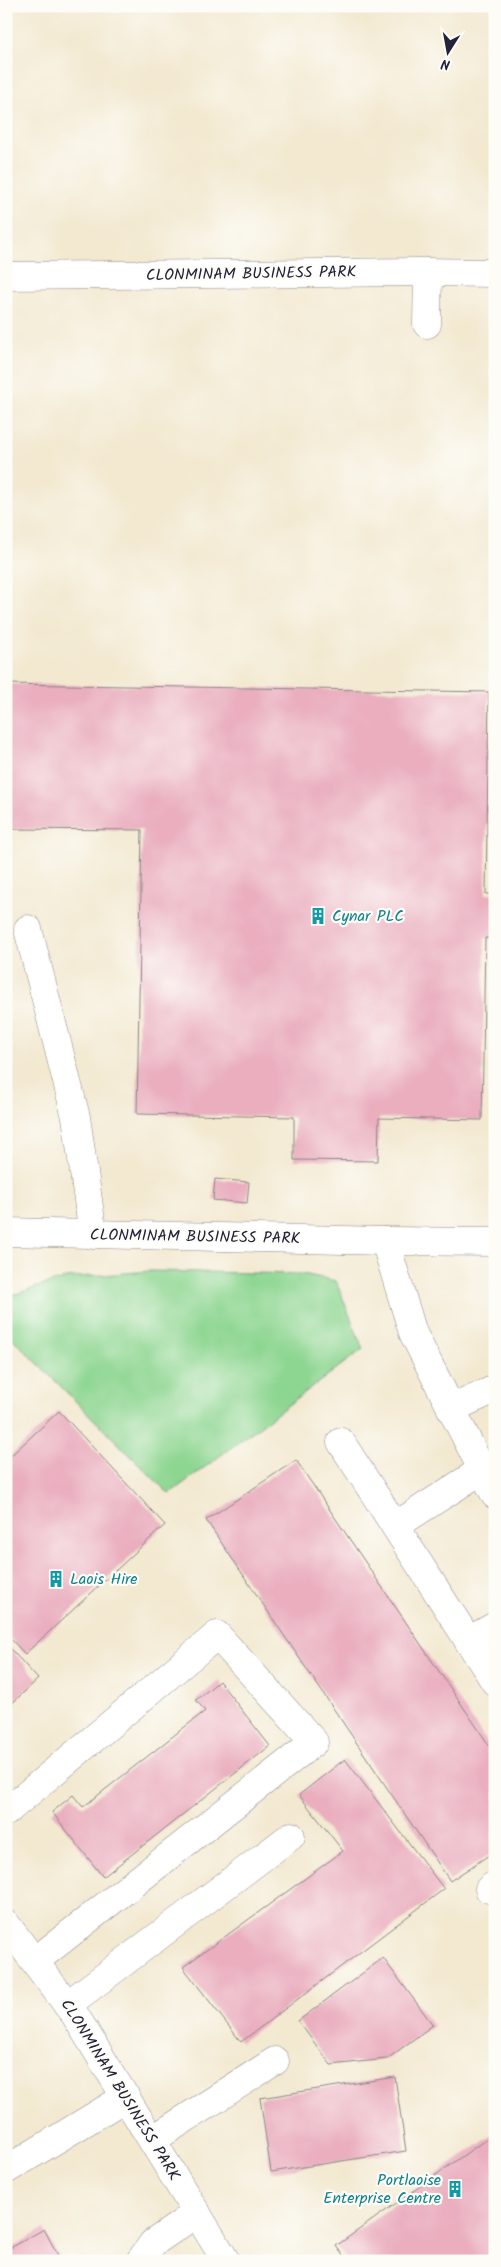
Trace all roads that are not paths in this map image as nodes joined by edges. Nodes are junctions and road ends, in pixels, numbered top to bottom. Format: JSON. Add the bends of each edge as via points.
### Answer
{"nodes":[{"id":1,"x":428,"y":272,"type":"junction"},
{"id":2,"x":495,"y":273,"type":"edge"},
{"id":3,"x":6,"y":276,"type":"edge"},
{"id":4,"x":427,"y":324,"type":"dead end"},
{"id":5,"x":28,"y":929,"type":"dead end"},
{"id":6,"x":6,"y":1232,"type":"edge"},
{"id":7,"x":93,"y":1235,"type":"junction"},
{"id":8,"x":385,"y":1241,"type":"junction"},
{"id":9,"x":495,"y":1242,"type":"edge"},
{"id":10,"x":495,"y":1389,"type":"edge"},
{"id":11,"x":451,"y":1409,"type":"junction"},
{"id":12,"x":341,"y":1442,"type":"dead end"},
{"id":13,"x":482,"y":1470,"type":"junction"},
{"id":14,"x":495,"y":1495,"type":"edge"},
{"id":15,"x":395,"y":1526,"type":"junction"},
{"id":16,"x":495,"y":1626,"type":"edge"},
{"id":17,"x":468,"y":1640,"type":"junction"},
{"id":18,"x":495,"y":1682,"type":"edge"},
{"id":19,"x":6,"y":1812,"type":"edge"},
{"id":20,"x":291,"y":1836,"type":"dead end"},
{"id":21,"x":6,"y":1924,"type":"edge"},
{"id":22,"x":36,"y":1961,"type":"junction"},
{"id":23,"x":67,"y":2005,"type":"junction"},
{"id":24,"x":275,"y":2061,"type":"dead end"},
{"id":25,"x":126,"y":2097,"type":"junction"},
{"id":26,"x":152,"y":2140,"type":"junction"},
{"id":27,"x":6,"y":2170,"type":"edge"},
{"id":28,"x":197,"y":2213,"type":"junction"},
{"id":29,"x":140,"y":2261,"type":"edge"},
{"id":30,"x":226,"y":2261,"type":"edge"}],
"edges":[{"from":1,"to":2,"type":"street","name":"CLONMINAM BUSINESS PARK"},
{"from":1,"to":3,"type":"street","name":"CLONMINAM BUSINESS PARK"},
{"from":1,"to":4,"type":"street"},
{"from":5,"to":7,"type":"street","via":[[76,1117]]},
{"from":6,"to":7,"type":"street","name":"CLONMINAM BUSINESS PARK"},
{"from":7,"to":8,"type":"street","name":"CLONMINAM BUSINESS PARK"},
{"from":8,"to":9,"type":"street","name":"CLONMINAM BUSINESS PARK"},
{"from":8,"to":11,"type":"street","via":[[413,1333]]},
{"from":10,"to":11,"type":"street"},
{"from":11,"to":13,"type":"street"},
{"from":12,"to":15,"type":"street"},
{"from":13,"to":14,"type":"street"},
{"from":13,"to":15,"type":"street"},
{"from":15,"to":17,"type":"street"},
{"from":16,"to":17,"type":"street"},
{"from":17,"to":18,"type":"street"},
{"from":19,"to":22,"type":"street","via":[[217,1635],[314,1742]]},
{"from":20,"to":23,"type":"street"},
{"from":21,"to":22,"type":"street","name":"CLONMINAM BUSINESS PARK"},
{"from":22,"to":23,"type":"street","name":"CLONMINAM BUSINESS PARK"},
{"from":23,"to":25,"type":"street","name":"CLONMINAM BUSINESS PARK"},
{"from":24,"to":26,"type":"street"},
{"from":25,"to":26,"type":"street","name":"CLONMINAM BUSINESS PARK"},
{"from":25,"to":27,"type":"street"},
{"from":26,"to":28,"type":"street","name":"CLONMINAM BUSINESS PARK"},
{"from":28,"to":29,"type":"street","via":[[153,2243]]},
{"from":28,"to":30,"type":"street","name":"CLONMINAM BUSINESS PARK"}]}
